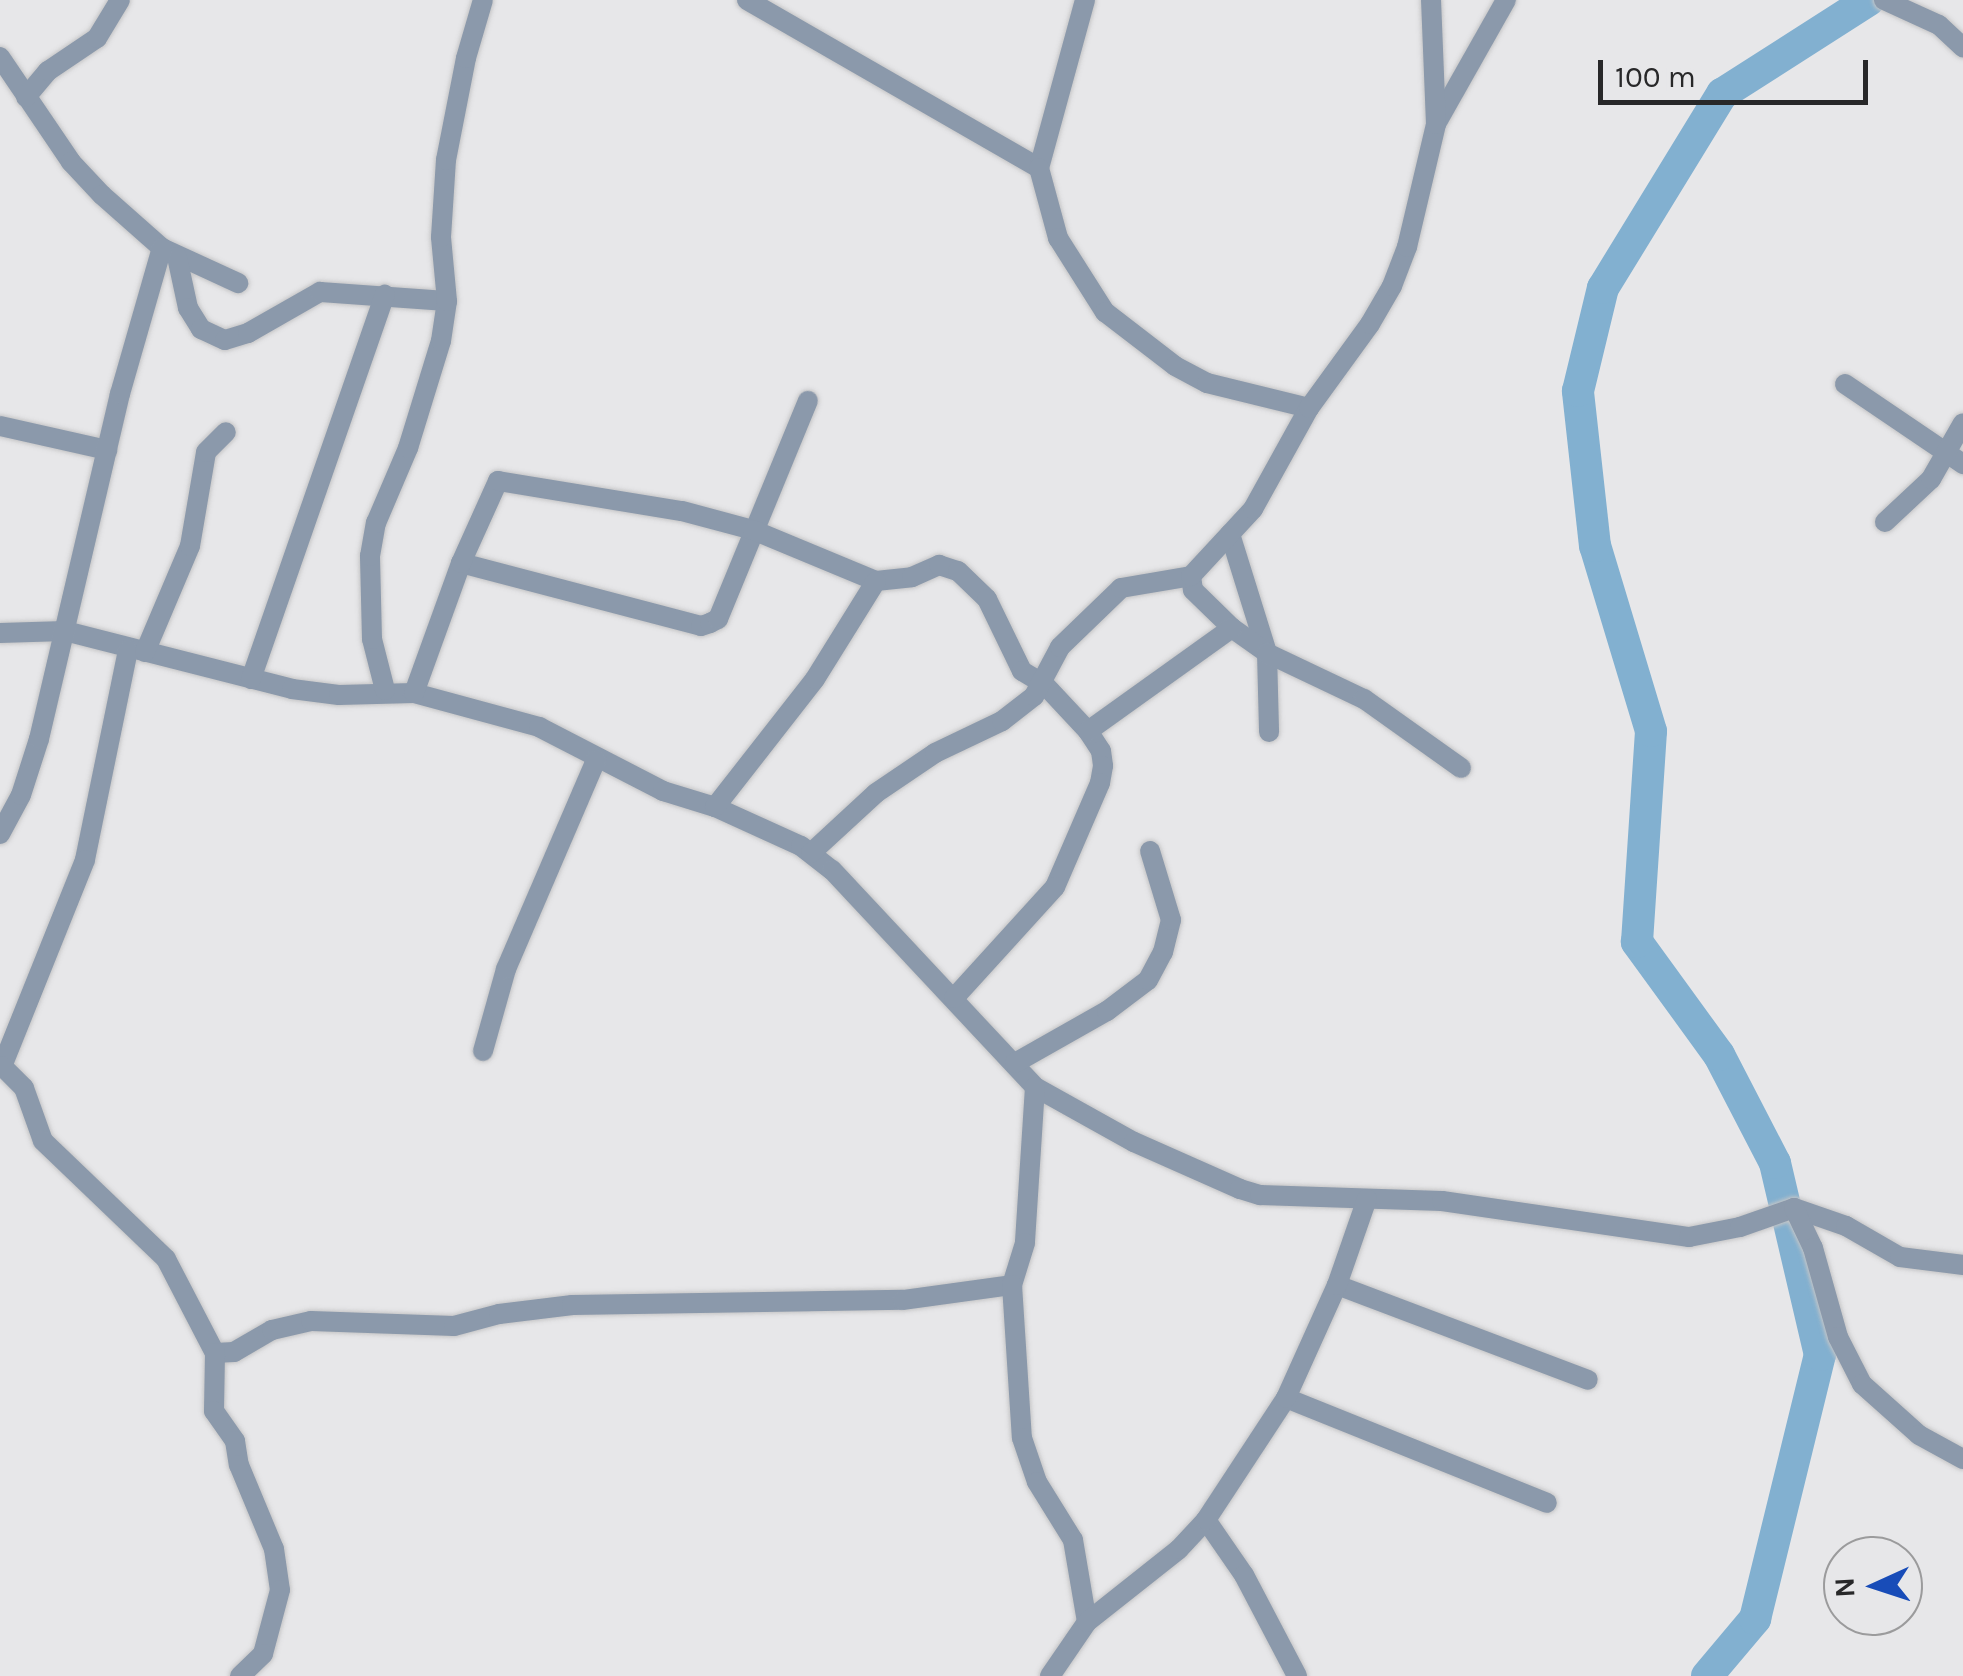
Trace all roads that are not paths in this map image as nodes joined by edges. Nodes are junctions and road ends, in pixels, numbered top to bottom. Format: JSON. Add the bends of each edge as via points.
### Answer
{"nodes":[{"id":1,"x":120,"y":0,"type":"edge"},
{"id":2,"x":483,"y":0,"type":"edge"},
{"id":3,"x":747,"y":0,"type":"edge"},
{"id":4,"x":1085,"y":0,"type":"edge"},
{"id":5,"x":1431,"y":0,"type":"edge"},
{"id":6,"x":1506,"y":0,"type":"edge"},
{"id":7,"x":1884,"y":0,"type":"edge"},
{"id":8,"x":1963,"y":48,"type":"edge"},
{"id":9,"x":0,"y":56,"type":"edge"},
{"id":10,"x":26,"y":97,"type":"junction"},
{"id":11,"x":1436,"y":124,"type":"junction"},
{"id":12,"x":1039,"y":168,"type":"junction"},
{"id":13,"x":170,"y":252,"type":"junction"},
{"id":14,"x":238,"y":283,"type":"dead end"},
{"id":15,"x":385,"y":295,"type":"junction"},
{"id":16,"x":447,"y":301,"type":"junction"},
{"id":17,"x":1845,"y":384,"type":"dead end"},
{"id":18,"x":808,"y":401,"type":"dead end"},
{"id":19,"x":1309,"y":408,"type":"junction"},
{"id":20,"x":1963,"y":423,"type":"edge"},
{"id":21,"x":0,"y":426,"type":"edge"},
{"id":22,"x":226,"y":432,"type":"dead end"},
{"id":23,"x":107,"y":450,"type":"junction"},
{"id":24,"x":1954,"y":459,"type":"edge"},
{"id":25,"x":1886,"y":522,"type":"dead end"},
{"id":26,"x":752,"y":530,"type":"junction"},
{"id":27,"x":1230,"y":534,"type":"junction"},
{"id":28,"x":461,"y":563,"type":"junction"},
{"id":29,"x":1191,"y":576,"type":"junction"},
{"id":30,"x":876,"y":581,"type":"junction"},
{"id":31,"x":1232,"y":628,"type":"junction"},
{"id":32,"x":64,"y":631,"type":"junction"},
{"id":33,"x":0,"y":634,"type":"edge"},
{"id":34,"x":137,"y":651,"type":"junction"},
{"id":35,"x":1266,"y":653,"type":"junction"},
{"id":36,"x":251,"y":679,"type":"junction"},
{"id":37,"x":1044,"y":684,"type":"junction"},
{"id":38,"x":385,"y":690,"type":"junction"},
{"id":39,"x":414,"y":693,"type":"junction"},
{"id":40,"x":1088,"y":731,"type":"junction"},
{"id":41,"x":1269,"y":732,"type":"dead end"},
{"id":42,"x":596,"y":760,"type":"junction"},
{"id":43,"x":1462,"y":768,"type":"dead end"},
{"id":44,"x":715,"y":807,"type":"junction"},
{"id":45,"x":0,"y":834,"type":"edge"},
{"id":46,"x":1150,"y":851,"type":"dead end"},
{"id":47,"x":810,"y":853,"type":"junction"},
{"id":48,"x":954,"y":998,"type":"junction"},
{"id":49,"x":483,"y":1051,"type":"dead end"},
{"id":50,"x":1015,"y":1063,"type":"junction"},
{"id":51,"x":1,"y":1066,"type":"edge"},
{"id":52,"x":1035,"y":1087,"type":"junction"},
{"id":53,"x":1367,"y":1199,"type":"junction"},
{"id":54,"x":1794,"y":1208,"type":"junction"},
{"id":55,"x":1963,"y":1265,"type":"edge"},
{"id":56,"x":1338,"y":1284,"type":"junction"},
{"id":57,"x":1012,"y":1285,"type":"junction"},
{"id":58,"x":215,"y":1352,"type":"junction"},
{"id":59,"x":1588,"y":1380,"type":"dead end"},
{"id":60,"x":1286,"y":1398,"type":"junction"},
{"id":61,"x":1963,"y":1459,"type":"edge"},
{"id":62,"x":1547,"y":1503,"type":"dead end"},
{"id":63,"x":1206,"y":1520,"type":"junction"},
{"id":64,"x":1087,"y":1622,"type":"junction"},
{"id":65,"x":240,"y":1676,"type":"edge"},
{"id":66,"x":1050,"y":1676,"type":"edge"},
{"id":67,"x":1297,"y":1676,"type":"edge"}],
"edges":[{"from":1,"to":10,"type":"street","via":[[97,38],[48,71]]},
{"from":2,"to":16,"type":"street","via":[[446,160],[440,225]]},
{"from":3,"to":12,"type":"street"},
{"from":4,"to":12,"type":"street"},
{"from":5,"to":11,"type":"street"},
{"from":6,"to":11,"type":"street"},
{"from":7,"to":8,"type":"street","via":[[1939,24]]},
{"from":9,"to":10,"type":"street"},
{"from":10,"to":13,"type":"street","via":[[84,177]]},
{"from":11,"to":19,"type":"street","via":[[1392,286]]},
{"from":12,"to":19,"type":"street","via":[[1058,238],[1122,329],[1207,383]]},
{"from":13,"to":14,"type":"street"},
{"from":13,"to":15,"type":"street","via":[[188,308],[201,328],[224,340],[248,334],[320,292]]},
{"from":13,"to":23,"type":"street"},
{"from":15,"to":16,"type":"street"},
{"from":15,"to":36,"type":"street"},
{"from":16,"to":38,"type":"street","via":[[427,390],[376,523],[370,556],[372,639]]},
{"from":17,"to":24,"type":"street"},
{"from":18,"to":26,"type":"street"},
{"from":19,"to":27,"type":"street","via":[[1253,509]]},
{"from":20,"to":24,"type":"street"},
{"from":21,"to":23,"type":"street"},
{"from":22,"to":34,"type":"street","via":[[206,452],[190,546]]},
{"from":23,"to":32,"type":"street"},
{"from":24,"to":25,"type":"street"},
{"from":26,"to":28,"type":"street","via":[[506,480],[492,488]]},
{"from":26,"to":28,"type":"street","via":[[718,619],[701,626]]},
{"from":26,"to":30,"type":"street"},
{"from":27,"to":29,"type":"street"},
{"from":27,"to":35,"type":"street"},
{"from":28,"to":39,"type":"street"},
{"from":29,"to":31,"type":"street","via":[[1193,590]]},
{"from":29,"to":37,"type":"street","via":[[1121,588],[1060,647]]},
{"from":30,"to":37,"type":"street","via":[[940,565],[958,571],[987,598],[1022,670]]},
{"from":30,"to":44,"type":"street","via":[[805,693]]},
{"from":31,"to":35,"type":"street"},
{"from":31,"to":40,"type":"street"},
{"from":32,"to":33,"type":"street"},
{"from":32,"to":34,"type":"street"},
{"from":32,"to":45,"type":"street","via":[[39,739]]},
{"from":34,"to":36,"type":"street"},
{"from":34,"to":51,"type":"street","via":[[84,860]]},
{"from":35,"to":41,"type":"street"},
{"from":35,"to":43,"type":"street","via":[[1364,699]]},
{"from":36,"to":38,"type":"street","via":[[323,694]]},
{"from":37,"to":40,"type":"street"},
{"from":37,"to":47,"type":"street","via":[[1002,721],[935,753],[876,793]]},
{"from":38,"to":39,"type":"street"},
{"from":39,"to":42,"type":"street","via":[[539,727]]},
{"from":40,"to":48,"type":"street","via":[[1100,751],[1100,783],[1055,887]]},
{"from":42,"to":44,"type":"street"},
{"from":42,"to":49,"type":"street","via":[[506,968]]},
{"from":44,"to":47,"type":"street"},
{"from":46,"to":50,"type":"street","via":[[1172,920],[1148,980]]},
{"from":47,"to":48,"type":"street"},
{"from":48,"to":50,"type":"street"},
{"from":50,"to":52,"type":"street"},
{"from":51,"to":58,"type":"street","via":[[24,1088],[43,1141],[166,1259]]},
{"from":52,"to":53,"type":"street","via":[[1134,1142],[1260,1195]]},
{"from":52,"to":57,"type":"street","via":[[1023,1260]]},
{"from":53,"to":54,"type":"street","via":[[1442,1201],[1689,1237]]},
{"from":53,"to":56,"type":"street"},
{"from":54,"to":55,"type":"street","via":[[1846,1226],[1900,1256]]},
{"from":54,"to":61,"type":"street","via":[[1813,1248],[1838,1337],[1862,1384],[1919,1435]]},
{"from":56,"to":59,"type":"street"},
{"from":56,"to":60,"type":"street"},
{"from":57,"to":58,"type":"street","via":[[902,1300],[572,1305],[454,1326],[311,1321],[272,1330],[234,1352]]},
{"from":57,"to":64,"type":"street","via":[[1022,1438],[1037,1482],[1073,1540]]},
{"from":58,"to":65,"type":"street","via":[[214,1411],[235,1441],[274,1549],[280,1590],[263,1654]]},
{"from":60,"to":62,"type":"street"},
{"from":60,"to":63,"type":"street"},
{"from":63,"to":64,"type":"street"},
{"from":63,"to":67,"type":"street","via":[[1244,1575]]},
{"from":64,"to":66,"type":"street"}]}
